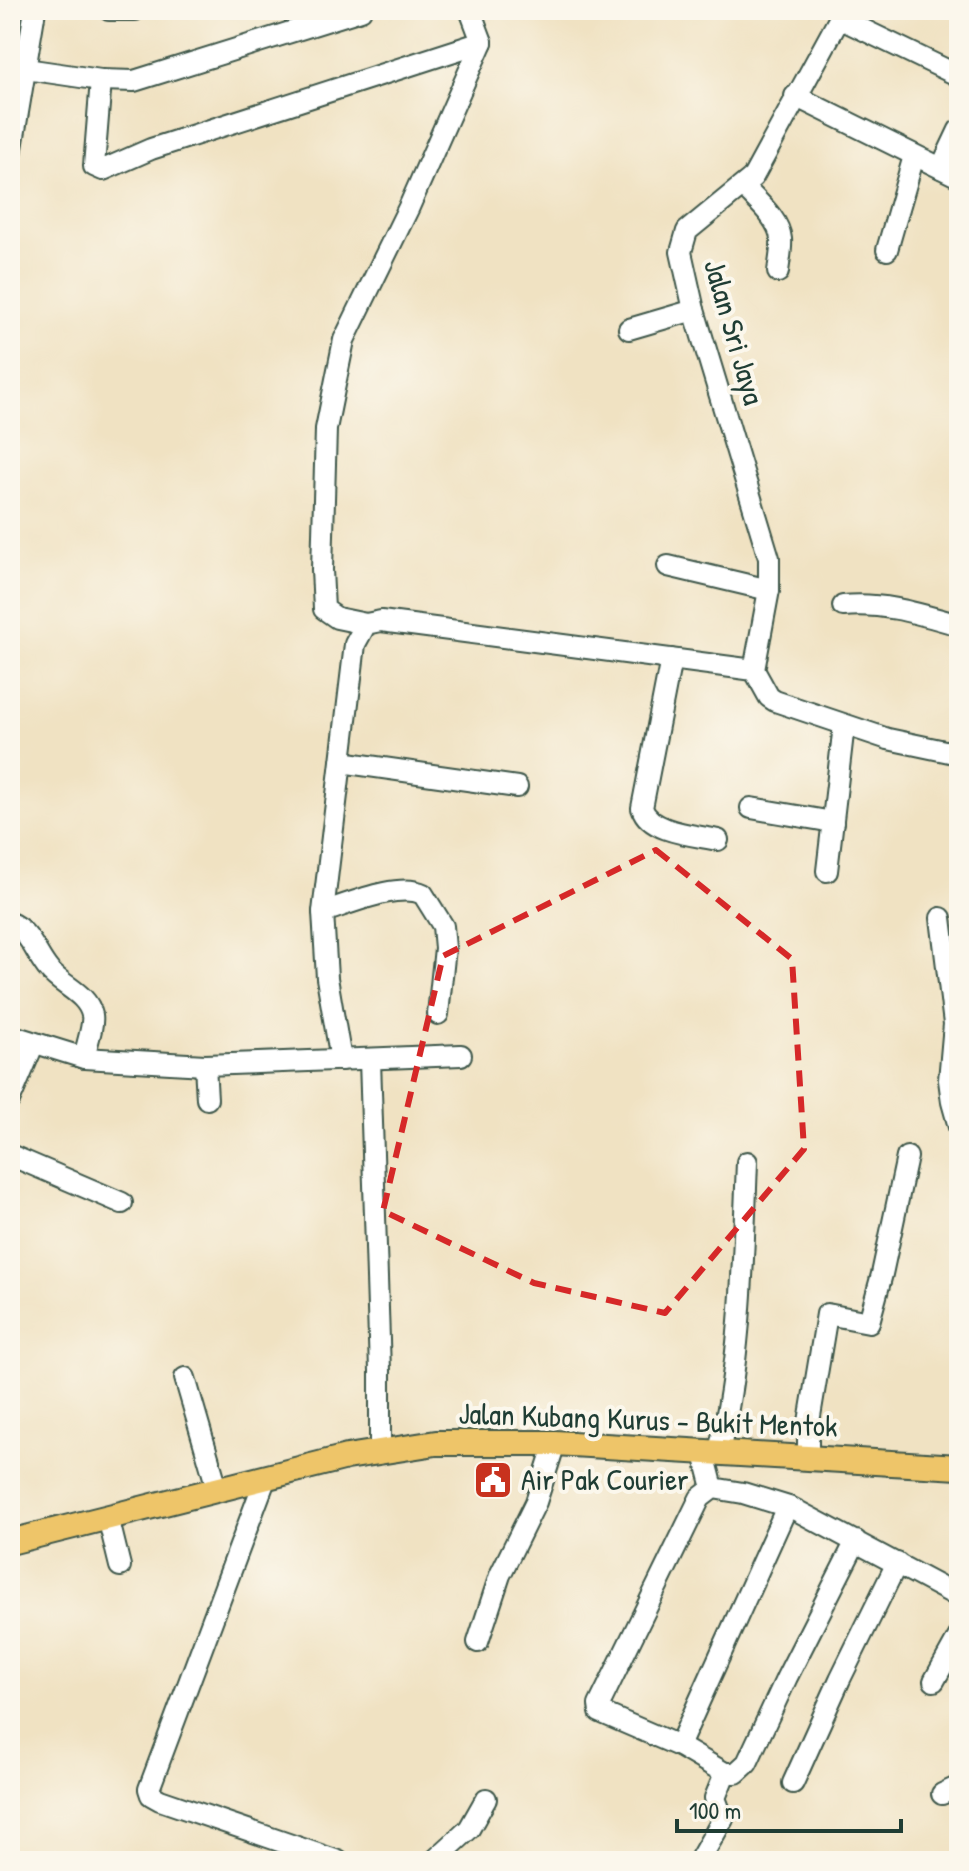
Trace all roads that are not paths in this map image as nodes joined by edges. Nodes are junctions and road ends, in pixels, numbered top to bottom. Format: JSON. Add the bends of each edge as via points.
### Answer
{"nodes":[{"id":1,"x":35,"y":10,"type":"edge"},
{"id":2,"x":109,"y":10,"type":"edge"},
{"id":3,"x":135,"y":10,"type":"edge"},
{"id":4,"x":361,"y":10,"type":"edge"},
{"id":5,"x":470,"y":10,"type":"edge"},
{"id":6,"x":841,"y":14,"type":"edge"},
{"id":7,"x":482,"y":42,"type":"junction"},
{"id":8,"x":26,"y":69,"type":"junction"},
{"id":9,"x":959,"y":76,"type":"edge"},
{"id":10,"x":101,"y":80,"type":"junction"},
{"id":11,"x":795,"y":96,"type":"junction"},
{"id":12,"x":959,"y":130,"type":"edge"},
{"id":13,"x":914,"y":156,"type":"junction"},
{"id":14,"x":10,"y":160,"type":"edge"},
{"id":15,"x":950,"y":173,"type":"edge"},
{"id":16,"x":743,"y":186,"type":"junction"},
{"id":17,"x":887,"y":250,"type":"dead end"},
{"id":18,"x":778,"y":272,"type":"dead end"},
{"id":19,"x":694,"y":310,"type":"junction"},
{"id":20,"x":629,"y":329,"type":"dead end"},
{"id":21,"x":668,"y":566,"type":"dead end"},
{"id":22,"x":769,"y":590,"type":"junction"},
{"id":23,"x":843,"y":606,"type":"dead end"},
{"id":24,"x":352,"y":621,"type":"junction"},
{"id":25,"x":959,"y":625,"type":"edge"},
{"id":26,"x":671,"y":659,"type":"junction"},
{"id":27,"x":754,"y":670,"type":"junction"},
{"id":28,"x":844,"y":725,"type":"junction"},
{"id":29,"x":959,"y":754,"type":"edge"},
{"id":30,"x":341,"y":762,"type":"junction"},
{"id":31,"x":517,"y":787,"type":"dead end"},
{"id":32,"x":751,"y":808,"type":"dead end"},
{"id":33,"x":833,"y":822,"type":"junction"},
{"id":34,"x":718,"y":840,"type":"dead end"},
{"id":35,"x":827,"y":871,"type":"dead end"},
{"id":36,"x":323,"y":912,"type":"junction"},
{"id":37,"x":941,"y":918,"type":"dead end"},
{"id":38,"x":10,"y":923,"type":"edge"},
{"id":39,"x":438,"y":1014,"type":"dead end"},
{"id":40,"x":10,"y":1035,"type":"edge"},
{"id":41,"x":34,"y":1043,"type":"junction"},
{"id":42,"x":956,"y":1046,"type":"edge"},
{"id":43,"x":461,"y":1055,"type":"dead end"},
{"id":44,"x":84,"y":1058,"type":"junction"},
{"id":45,"x":341,"y":1060,"type":"junction"},
{"id":46,"x":370,"y":1060,"type":"junction"},
{"id":47,"x":205,"y":1065,"type":"junction"},
{"id":48,"x":955,"y":1088,"type":"edge"},
{"id":49,"x":10,"y":1099,"type":"edge"},
{"id":50,"x":207,"y":1099,"type":"dead end"},
{"id":51,"x":959,"y":1127,"type":"edge"},
{"id":52,"x":10,"y":1155,"type":"edge"},
{"id":53,"x":907,"y":1157,"type":"dead end"},
{"id":54,"x":747,"y":1162,"type":"dead end"},
{"id":55,"x":122,"y":1203,"type":"dead end"},
{"id":56,"x":185,"y":1378,"type":"dead end"},
{"id":57,"x":555,"y":1443,"type":"junction"},
{"id":58,"x":711,"y":1451,"type":"junction"},
{"id":59,"x":376,"y":1452,"type":"junction"},
{"id":60,"x":808,"y":1456,"type":"junction"},
{"id":61,"x":959,"y":1467,"type":"edge"},
{"id":62,"x":266,"y":1477,"type":"junction"},
{"id":63,"x":217,"y":1488,"type":"junction"},
{"id":64,"x":713,"y":1488,"type":"junction"},
{"id":65,"x":787,"y":1507,"type":"junction"},
{"id":66,"x":108,"y":1517,"type":"junction"},
{"id":67,"x":856,"y":1541,"type":"junction"},
{"id":68,"x":10,"y":1542,"type":"edge"},
{"id":69,"x":897,"y":1563,"type":"junction"},
{"id":70,"x":120,"y":1566,"type":"dead end"},
{"id":71,"x":959,"y":1597,"type":"edge"},
{"id":72,"x":959,"y":1636,"type":"edge"},
{"id":73,"x":478,"y":1642,"type":"dead end"},
{"id":74,"x":934,"y":1681,"type":"dead end"},
{"id":75,"x":679,"y":1746,"type":"junction"},
{"id":76,"x":725,"y":1773,"type":"junction"},
{"id":77,"x":793,"y":1783,"type":"dead end"},
{"id":78,"x":486,"y":1799,"type":"dead end"},
{"id":79,"x":338,"y":1861,"type":"edge"},
{"id":80,"x":434,"y":1861,"type":"edge"},
{"id":81,"x":699,"y":1861,"type":"edge"}],
"edges":[{"from":1,"to":8,"type":"street"},
{"from":2,"to":3,"type":"street"},
{"from":4,"to":10,"type":"street","via":[[146,78]]},
{"from":5,"to":7,"type":"street"},
{"from":6,"to":9,"type":"street"},
{"from":6,"to":11,"type":"street","name":"Jalan Sri Jaya"},
{"from":7,"to":10,"type":"street","via":[[98,170],[95,136]]},
{"from":7,"to":24,"type":"street","via":[[344,340],[326,429],[322,595],[324,609]]},
{"from":8,"to":10,"type":"street"},
{"from":8,"to":14,"type":"street"},
{"from":11,"to":13,"type":"street"},
{"from":11,"to":16,"type":"street","name":"Jalan Sri Jaya"},
{"from":12,"to":15,"type":"street"},
{"from":13,"to":15,"type":"street"},
{"from":13,"to":17,"type":"street"},
{"from":16,"to":18,"type":"street","via":[[779,230]]},
{"from":16,"to":19,"type":"street","name":"Jalan Sri Jaya","via":[[694,224],[683,241],[682,263]]},
{"from":19,"to":20,"type":"street"},
{"from":19,"to":22,"type":"street","name":"Jalan Sri Jaya","via":[[766,542]]},
{"from":21,"to":22,"type":"street"},
{"from":22,"to":27,"type":"street","name":"Jalan Sri Jaya"},
{"from":23,"to":25,"type":"street","via":[[889,606]]},
{"from":24,"to":26,"type":"street"},
{"from":24,"to":30,"type":"street","via":[[355,644]]},
{"from":26,"to":27,"type":"street"},
{"from":26,"to":34,"type":"street","via":[[642,808],[660,826]]},
{"from":27,"to":28,"type":"street","via":[[775,701]]},
{"from":28,"to":29,"type":"street"},
{"from":28,"to":33,"type":"street"},
{"from":30,"to":31,"type":"street"},
{"from":30,"to":36,"type":"street"},
{"from":32,"to":33,"type":"street"},
{"from":33,"to":35,"type":"street"},
{"from":36,"to":39,"type":"street","via":[[387,892],[423,894],[443,926]]},
{"from":36,"to":45,"type":"street"},
{"from":37,"to":42,"type":"street"},
{"from":38,"to":44,"type":"street","via":[[24,931],[49,971],[86,1004],[92,1016]]},
{"from":40,"to":41,"type":"street"},
{"from":41,"to":44,"type":"street"},
{"from":41,"to":49,"type":"street"},
{"from":42,"to":48,"type":"street"},
{"from":43,"to":46,"type":"street"},
{"from":44,"to":47,"type":"street"},
{"from":45,"to":46,"type":"street"},
{"from":45,"to":47,"type":"street"},
{"from":46,"to":59,"type":"street","via":[[380,1371]]},
{"from":47,"to":50,"type":"street"},
{"from":48,"to":51,"type":"street"},
{"from":52,"to":55,"type":"street"},
{"from":53,"to":60,"type":"street","via":[[869,1322],[827,1314]]},
{"from":54,"to":58,"type":"street","via":[[732,1399]]},
{"from":56,"to":63,"type":"street"},
{"from":57,"to":58,"type":"main road","name":"Jalan Kubang Kurus - Bukit Mentok"},
{"from":57,"to":59,"type":"main road","name":"Jalan Kubang Kurus - Bukit Mentok","via":[[436,1443]]},
{"from":57,"to":73,"type":"street"},
{"from":58,"to":60,"type":"main road","name":"Jalan Kubang Kurus - Bukit Mentok"},
{"from":58,"to":64,"type":"street"},
{"from":59,"to":62,"type":"main road","name":"Jalan Kubang Kurus - Bukit Mentok"},
{"from":60,"to":61,"type":"main road","name":"Jalan Kubang Kurus - Bukit Mentok"},
{"from":62,"to":63,"type":"main road","name":"Jalan Kubang Kurus - Bukit Mentok"},
{"from":62,"to":79,"type":"street","via":[[149,1789],[160,1800]]},
{"from":63,"to":66,"type":"main road","name":"Jalan Kubang Kurus - Bukit Mentok"},
{"from":64,"to":65,"type":"street"},
{"from":64,"to":75,"type":"street","via":[[700,1498],[598,1709]]},
{"from":65,"to":67,"type":"street"},
{"from":65,"to":75,"type":"street"},
{"from":66,"to":68,"type":"main road","name":"Jalan Kubang Kurus - Bukit Mentok"},
{"from":66,"to":70,"type":"street"},
{"from":67,"to":69,"type":"street"},
{"from":67,"to":76,"type":"street","via":[[747,1763],[736,1773]]},
{"from":69,"to":71,"type":"street"},
{"from":69,"to":77,"type":"street"},
{"from":72,"to":74,"type":"street"},
{"from":75,"to":76,"type":"street"},
{"from":76,"to":81,"type":"street","via":[[715,1798],[723,1819]]},
{"from":78,"to":80,"type":"street","via":[[469,1829]]}]}
